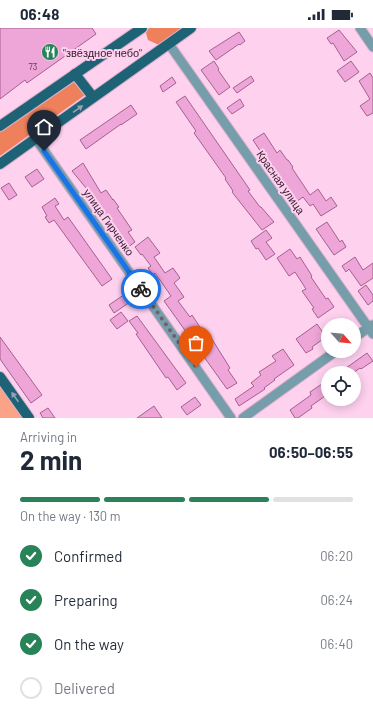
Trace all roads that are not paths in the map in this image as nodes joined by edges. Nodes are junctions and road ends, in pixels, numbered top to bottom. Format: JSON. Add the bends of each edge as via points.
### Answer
{"nodes":[{"id":1,"x":142,"y":28,"type":"edge"},
{"id":2,"x":191,"y":28,"type":"edge"},
{"id":3,"x":360,"y":28,"type":"edge"},
{"id":4,"x":169,"y":44,"type":"junction"},
{"id":5,"x":373,"y":47,"type":"edge"},
{"id":6,"x":75,"y":74,"type":"junction"},
{"id":7,"x":93,"y":97,"type":"junction"},
{"id":8,"x":0,"y":126,"type":"edge"},
{"id":9,"x":36,"y":139,"type":"junction"},
{"id":10,"x":0,"y":164,"type":"edge"},
{"id":11,"x":371,"y":329,"type":"edge"},
{"id":12,"x":361,"y":334,"type":"edge"},
{"id":13,"x":326,"y":358,"type":"edge"},
{"id":14,"x":0,"y":377,"type":"edge"},
{"id":15,"x":29,"y":418,"type":"edge"},
{"id":16,"x":231,"y":418,"type":"edge"},
{"id":17,"x":243,"y":418,"type":"edge"}],
"edges":[{"from":1,"to":6,"type":"main road"},
{"from":2,"to":4,"type":"main road"},
{"from":3,"to":5,"type":"street"},
{"from":4,"to":7,"type":"main road"},
{"from":4,"to":11,"type":"street","name":"Красная улица"},
{"from":6,"to":7,"type":"main road"},
{"from":6,"to":8,"type":"main road"},
{"from":9,"to":7,"type":"main road","one_way":true},
{"from":9,"to":10,"type":"main road"},
{"from":9,"to":16,"type":"street","name":"улица Гирченко"},
{"from":11,"to":12,"type":"street"},
{"from":13,"to":17,"type":"street"},
{"from":15,"to":14,"type":"main road","one_way":true}]}
